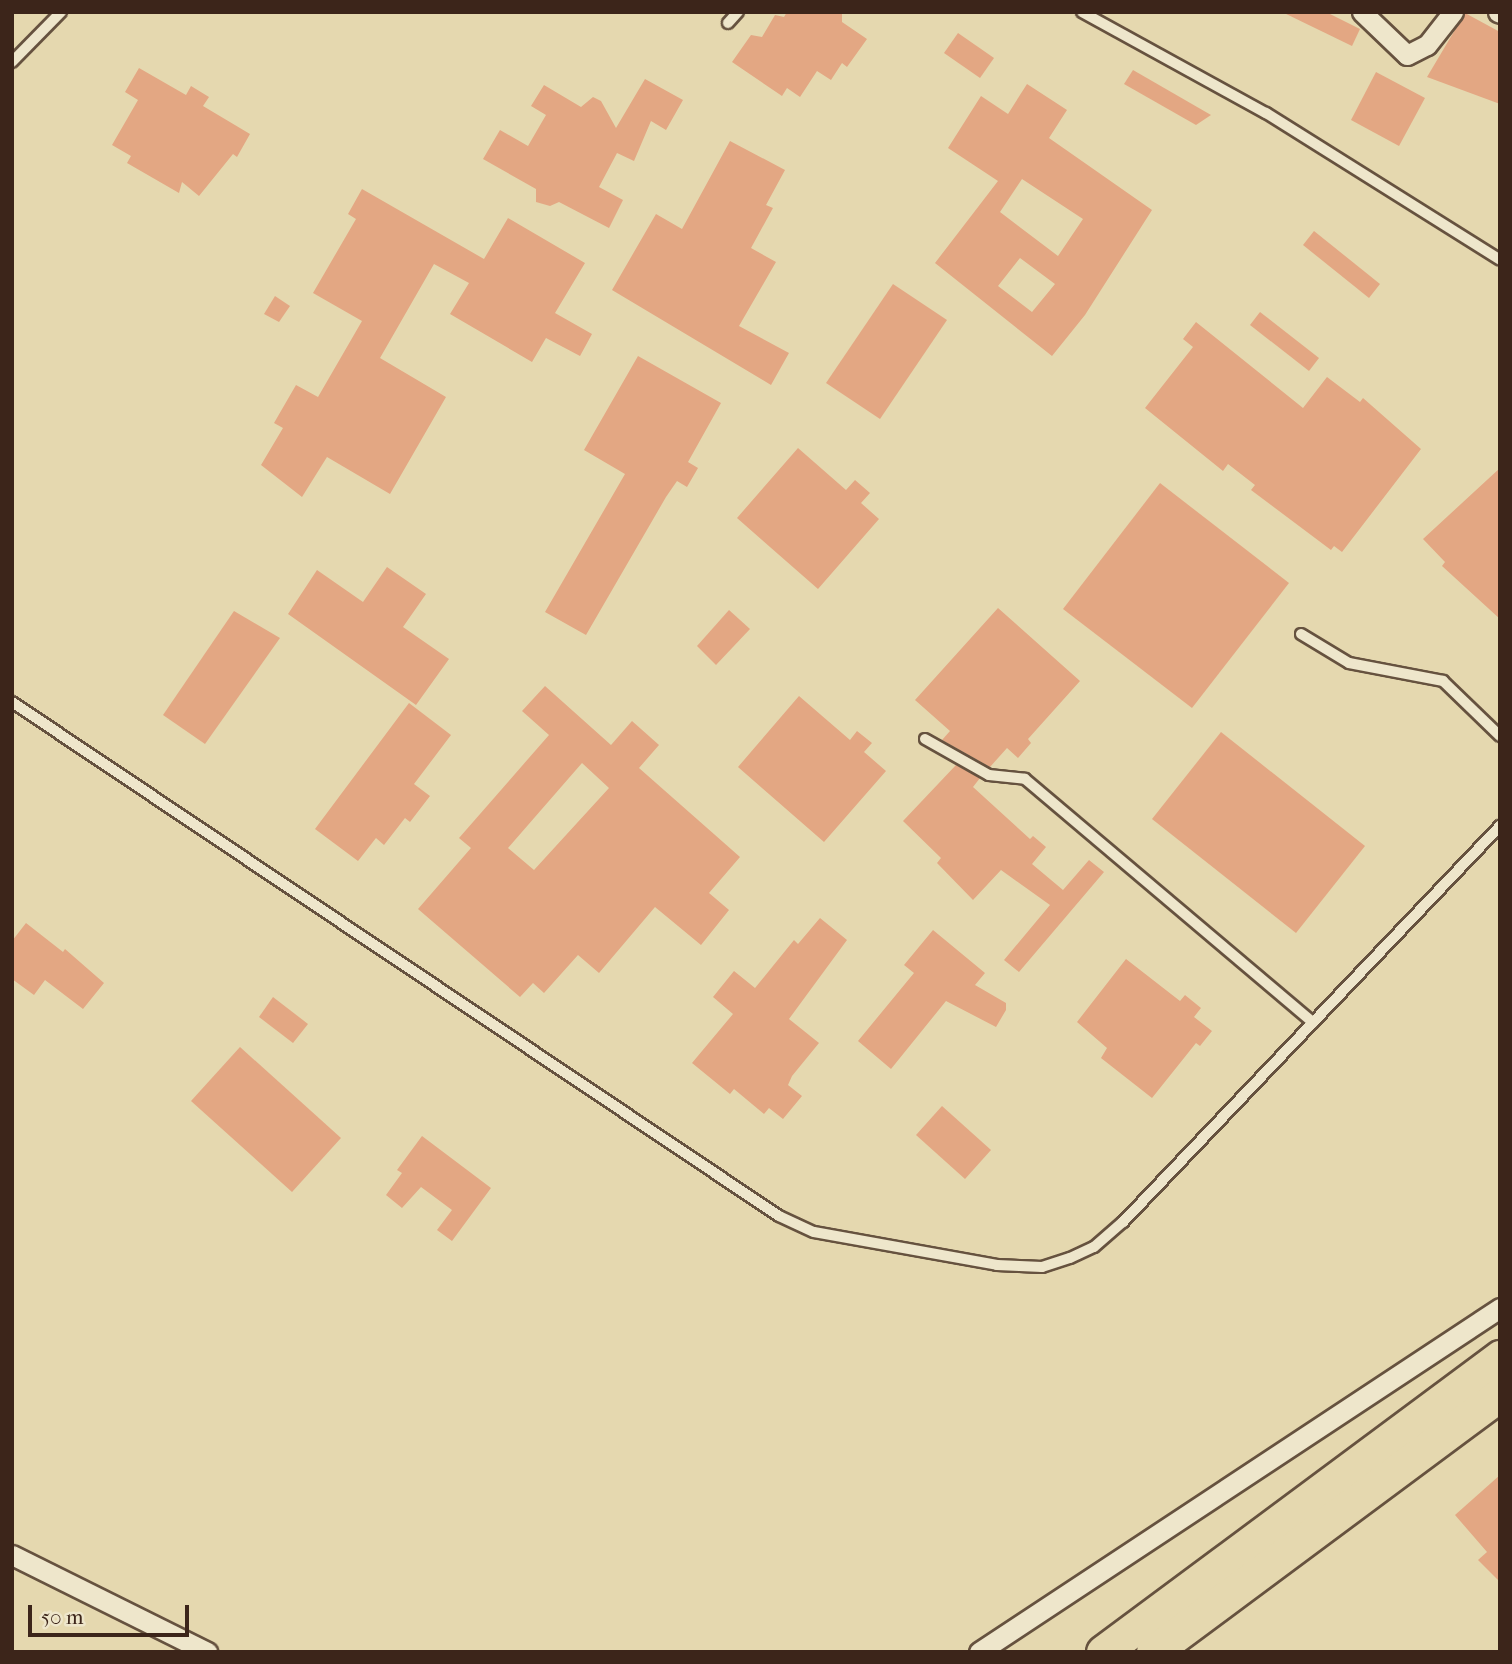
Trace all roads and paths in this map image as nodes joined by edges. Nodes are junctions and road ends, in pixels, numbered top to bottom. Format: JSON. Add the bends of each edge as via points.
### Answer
{"nodes":[{"id":1,"x":61,"y":12,"type":"edge"},
{"id":2,"x":738,"y":12,"type":"edge"},
{"id":3,"x":1082,"y":12,"type":"edge"},
{"id":4,"x":1362,"y":12,"type":"edge"},
{"id":5,"x":1453,"y":12,"type":"edge"},
{"id":6,"x":728,"y":23,"type":"dead end"},
{"id":7,"x":12,"y":62,"type":"edge"},
{"id":8,"x":1500,"y":260,"type":"edge"},
{"id":9,"x":1301,"y":634,"type":"dead end"},
{"id":10,"x":12,"y":702,"type":"edge"},
{"id":11,"x":1500,"y":736,"type":"edge"},
{"id":12,"x":925,"y":739,"type":"dead end"},
{"id":13,"x":1500,"y":826,"type":"edge"},
{"id":14,"x":1313,"y":1022,"type":"junction"},
{"id":15,"x":1500,"y":1308,"type":"edge"},
{"id":16,"x":1500,"y":1357,"type":"edge"},
{"id":17,"x":1500,"y":1394,"type":"edge"},
{"id":18,"x":12,"y":1555,"type":"edge"},
{"id":19,"x":198,"y":1650,"type":"edge"},
{"id":20,"x":979,"y":1652,"type":"edge"},
{"id":21,"x":1103,"y":1652,"type":"edge"},
{"id":22,"x":1153,"y":1652,"type":"edge"}],
"edges":[{"from":1,"to":7,"type":"lane"},
{"from":2,"to":6,"type":"lane"},
{"from":3,"to":8,"type":"lane","via":[[1266,113]]},
{"from":4,"to":5,"type":"street","via":[[1407,55],[1427,45]]},
{"from":9,"to":11,"type":"lane","via":[[1349,663],[1443,681]]},
{"from":10,"to":14,"type":"lane","via":[[704,1168],[779,1216],[814,1232],[998,1265],[1042,1267],[1070,1258],[1094,1247],[1123,1222]]},
{"from":12,"to":14,"type":"lane","via":[[989,775],[1026,779]]},
{"from":13,"to":14,"type":"lane"},
{"from":15,"to":20,"type":"street"},
{"from":16,"to":21,"type":"highway"},
{"from":17,"to":22,"type":"highway"},
{"from":18,"to":19,"type":"street"}]}
